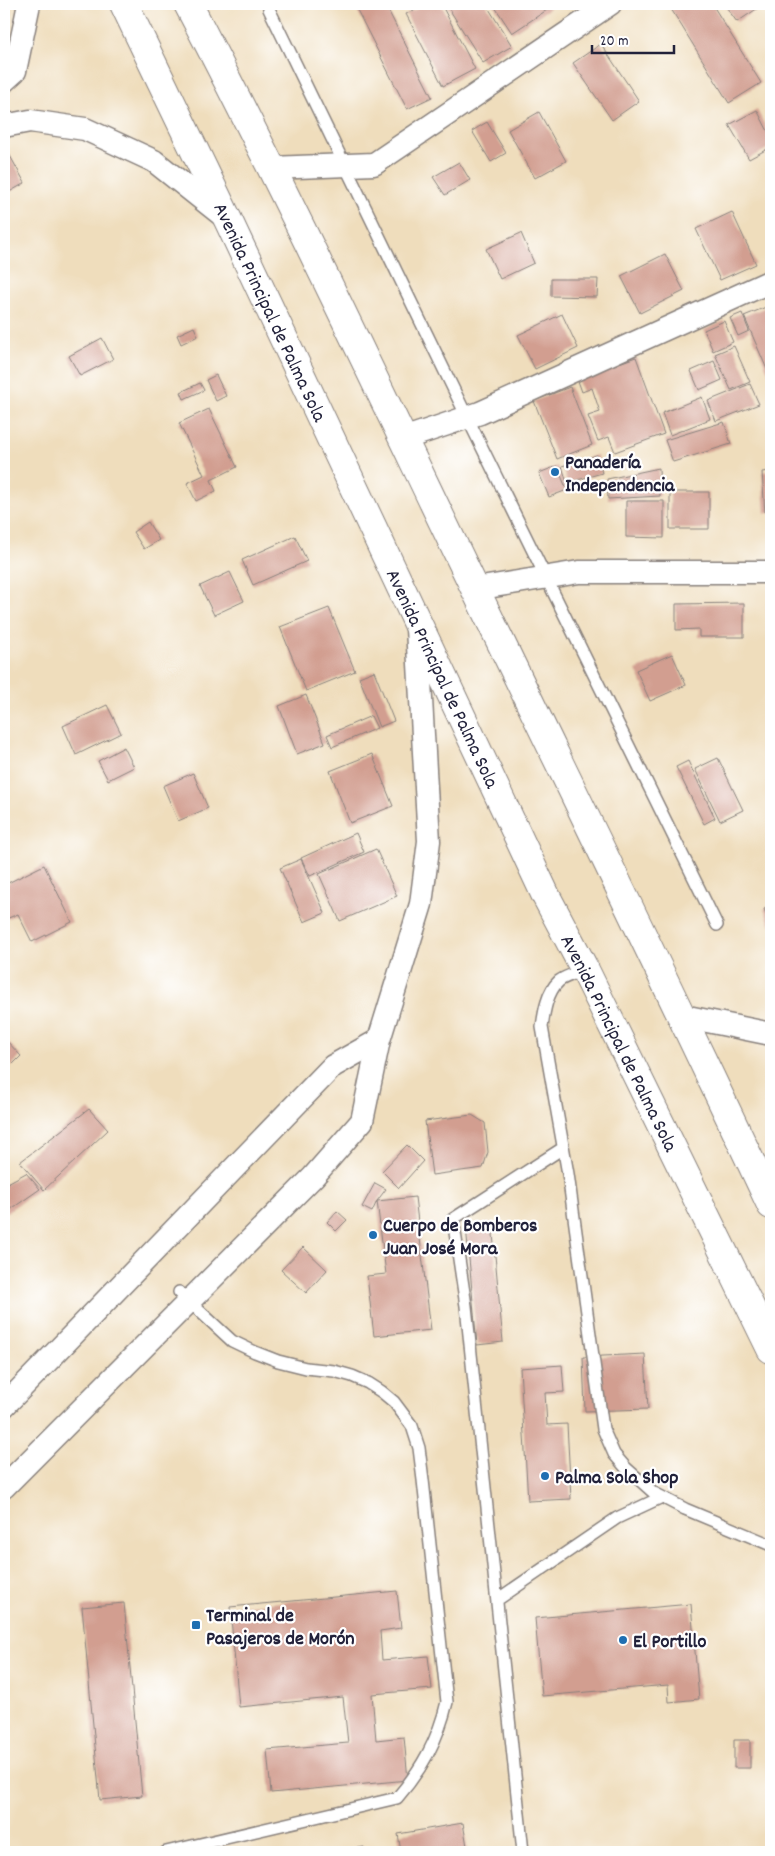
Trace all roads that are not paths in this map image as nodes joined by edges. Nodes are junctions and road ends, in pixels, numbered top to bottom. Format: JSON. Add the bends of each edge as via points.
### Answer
{"nodes":[{"id":1,"x":29,"y":4,"type":"edge"},
{"id":2,"x":124,"y":4,"type":"edge"},
{"id":3,"x":188,"y":4,"type":"edge"},
{"id":4,"x":269,"y":4,"type":"edge"},
{"id":5,"x":610,"y":4,"type":"edge"},
{"id":6,"x":4,"y":81,"type":"edge"},
{"id":7,"x":4,"y":126,"type":"edge"},
{"id":8,"x":345,"y":165,"type":"junction"},
{"id":9,"x":271,"y":168,"type":"junction"},
{"id":10,"x":228,"y":220,"type":"junction"},
{"id":11,"x":771,"y":281,"type":"edge"},
{"id":12,"x":467,"y":417,"type":"junction"},
{"id":13,"x":403,"y":439,"type":"junction"},
{"id":14,"x":771,"y":572,"type":"edge"},
{"id":15,"x":545,"y":577,"type":"junction"},
{"id":16,"x":475,"y":589,"type":"junction"},
{"id":17,"x":416,"y":619,"type":"junction"},
{"id":18,"x":717,"y":925,"type":"dead end"},
{"id":19,"x":585,"y":970,"type":"junction"},
{"id":20,"x":683,"y":1016,"type":"junction"},
{"id":21,"x":771,"y":1034,"type":"edge"},
{"id":22,"x":379,"y":1040,"type":"junction"},
{"id":23,"x":563,"y":1148,"type":"junction"},
{"id":24,"x":771,"y":1205,"type":"edge"},
{"id":25,"x":184,"y":1297,"type":"junction"},
{"id":26,"x":771,"y":1349,"type":"edge"},
{"id":27,"x":4,"y":1406,"type":"edge"},
{"id":28,"x":4,"y":1487,"type":"edge"},
{"id":29,"x":662,"y":1497,"type":"junction"},
{"id":30,"x":771,"y":1545,"type":"edge"},
{"id":31,"x":497,"y":1600,"type":"junction"},
{"id":32,"x":166,"y":1852,"type":"edge"},
{"id":33,"x":523,"y":1852,"type":"edge"}],
"edges":[{"from":1,"to":6,"type":"street","via":[[15,71]]},
{"from":2,"to":10,"type":"highway","name":"Avenida Principal de Palma Sola"},
{"from":3,"to":9,"type":"highway"},
{"from":4,"to":8,"type":"lane"},
{"from":5,"to":8,"type":"street","via":[[374,164]]},
{"from":7,"to":10,"type":"street","via":[[30,121],[86,129],[154,161]]},
{"from":8,"to":9,"type":"street"},
{"from":8,"to":12,"type":"lane"},
{"from":9,"to":13,"type":"highway"},
{"from":10,"to":17,"type":"highway","name":"Avenida Principal de Palma Sola"},
{"from":11,"to":12,"type":"street"},
{"from":12,"to":13,"type":"street"},
{"from":12,"to":15,"type":"lane"},
{"from":13,"to":16,"type":"highway"},
{"from":14,"to":15,"type":"street","via":[[579,572]]},
{"from":15,"to":16,"type":"street"},
{"from":15,"to":18,"type":"lane"},
{"from":16,"to":20,"type":"highway"},
{"from":17,"to":19,"type":"highway","name":"Avenida Principal de Palma Sola","via":[[546,896]]},
{"from":17,"to":22,"type":"street","via":[[429,841],[421,904]]},
{"from":19,"to":23,"type":"lane","via":[[559,981],[548,999],[542,1027]]},
{"from":19,"to":26,"type":"highway","name":"Avenida Principal de Palma Sola"},
{"from":20,"to":21,"type":"street"},
{"from":20,"to":24,"type":"highway"},
{"from":22,"to":25,"type":"street","via":[[362,1121],[313,1178]]},
{"from":22,"to":27,"type":"street","via":[[333,1066]]},
{"from":23,"to":29,"type":"lane","via":[[602,1429],[614,1454],[626,1468]]},
{"from":23,"to":31,"type":"lane","via":[[453,1219],[466,1306]]},
{"from":25,"to":28,"type":"street"},
{"from":25,"to":32,"type":"lane","via":[[232,1341],[255,1352],[278,1361],[334,1371],[368,1383],[394,1402],[412,1426],[420,1456],[447,1702],[442,1723],[424,1763],[396,1798]]},
{"from":29,"to":30,"type":"lane"},
{"from":29,"to":31,"type":"lane","via":[[617,1518]]},
{"from":31,"to":33,"type":"lane"}]}
